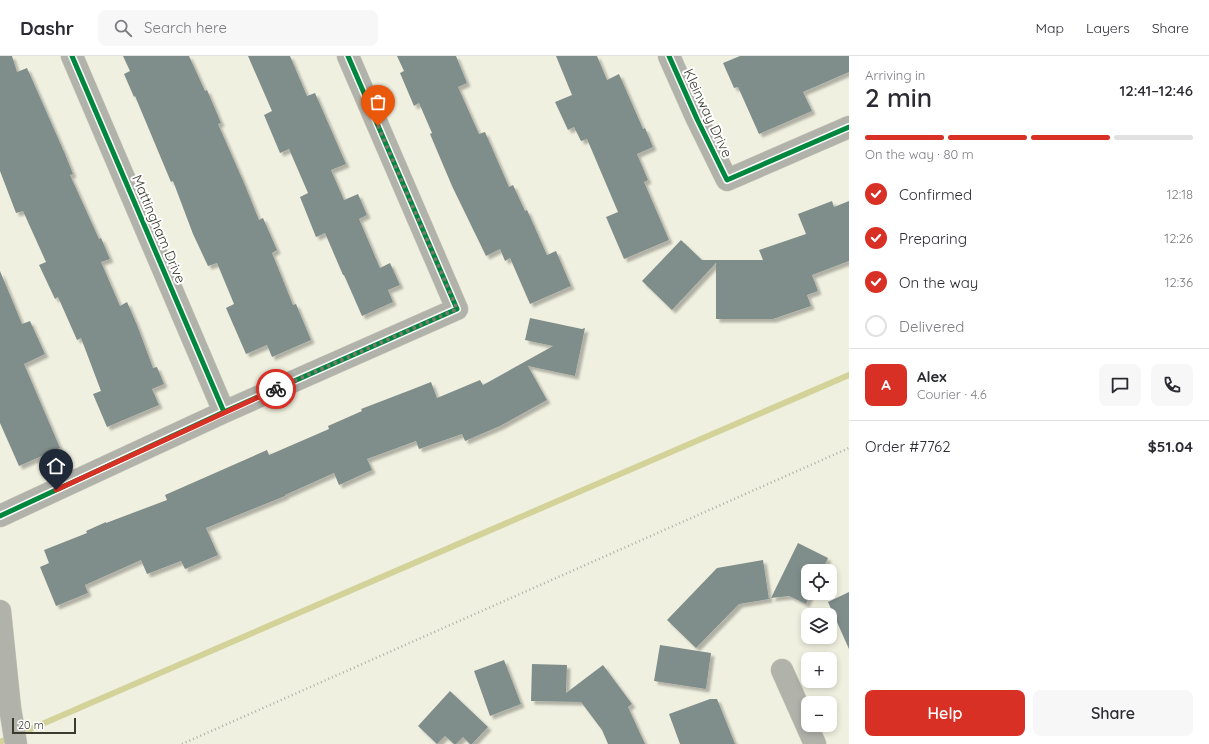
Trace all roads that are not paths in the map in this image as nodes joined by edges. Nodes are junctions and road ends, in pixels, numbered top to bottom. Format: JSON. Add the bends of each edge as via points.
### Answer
{"nodes":[{"id":1,"x":72,"y":56,"type":"edge"},
{"id":2,"x":348,"y":56,"type":"edge"},
{"id":3,"x":669,"y":56,"type":"edge"},
{"id":4,"x":849,"y":127,"type":"edge"},
{"id":5,"x":224,"y":412,"type":"junction"},
{"id":6,"x":0,"y":516,"type":"edge"},
{"id":7,"x":0,"y":611,"type":"edge"},
{"id":8,"x":782,"y":670,"type":"dead end"},
{"id":9,"x":16,"y":744,"type":"edge"},
{"id":10,"x":815,"y":744,"type":"edge"}],
"edges":[{"from":1,"to":5,"type":"street","name":"Mattingham Drive"},
{"from":2,"to":5,"type":"street","via":[[457,309]]},
{"from":3,"to":4,"type":"street","name":"Kleinway Drive","via":[[727,180]]},
{"from":5,"to":6,"type":"street"},
{"from":7,"to":9,"type":"street"},
{"from":8,"to":10,"type":"street"}]}
